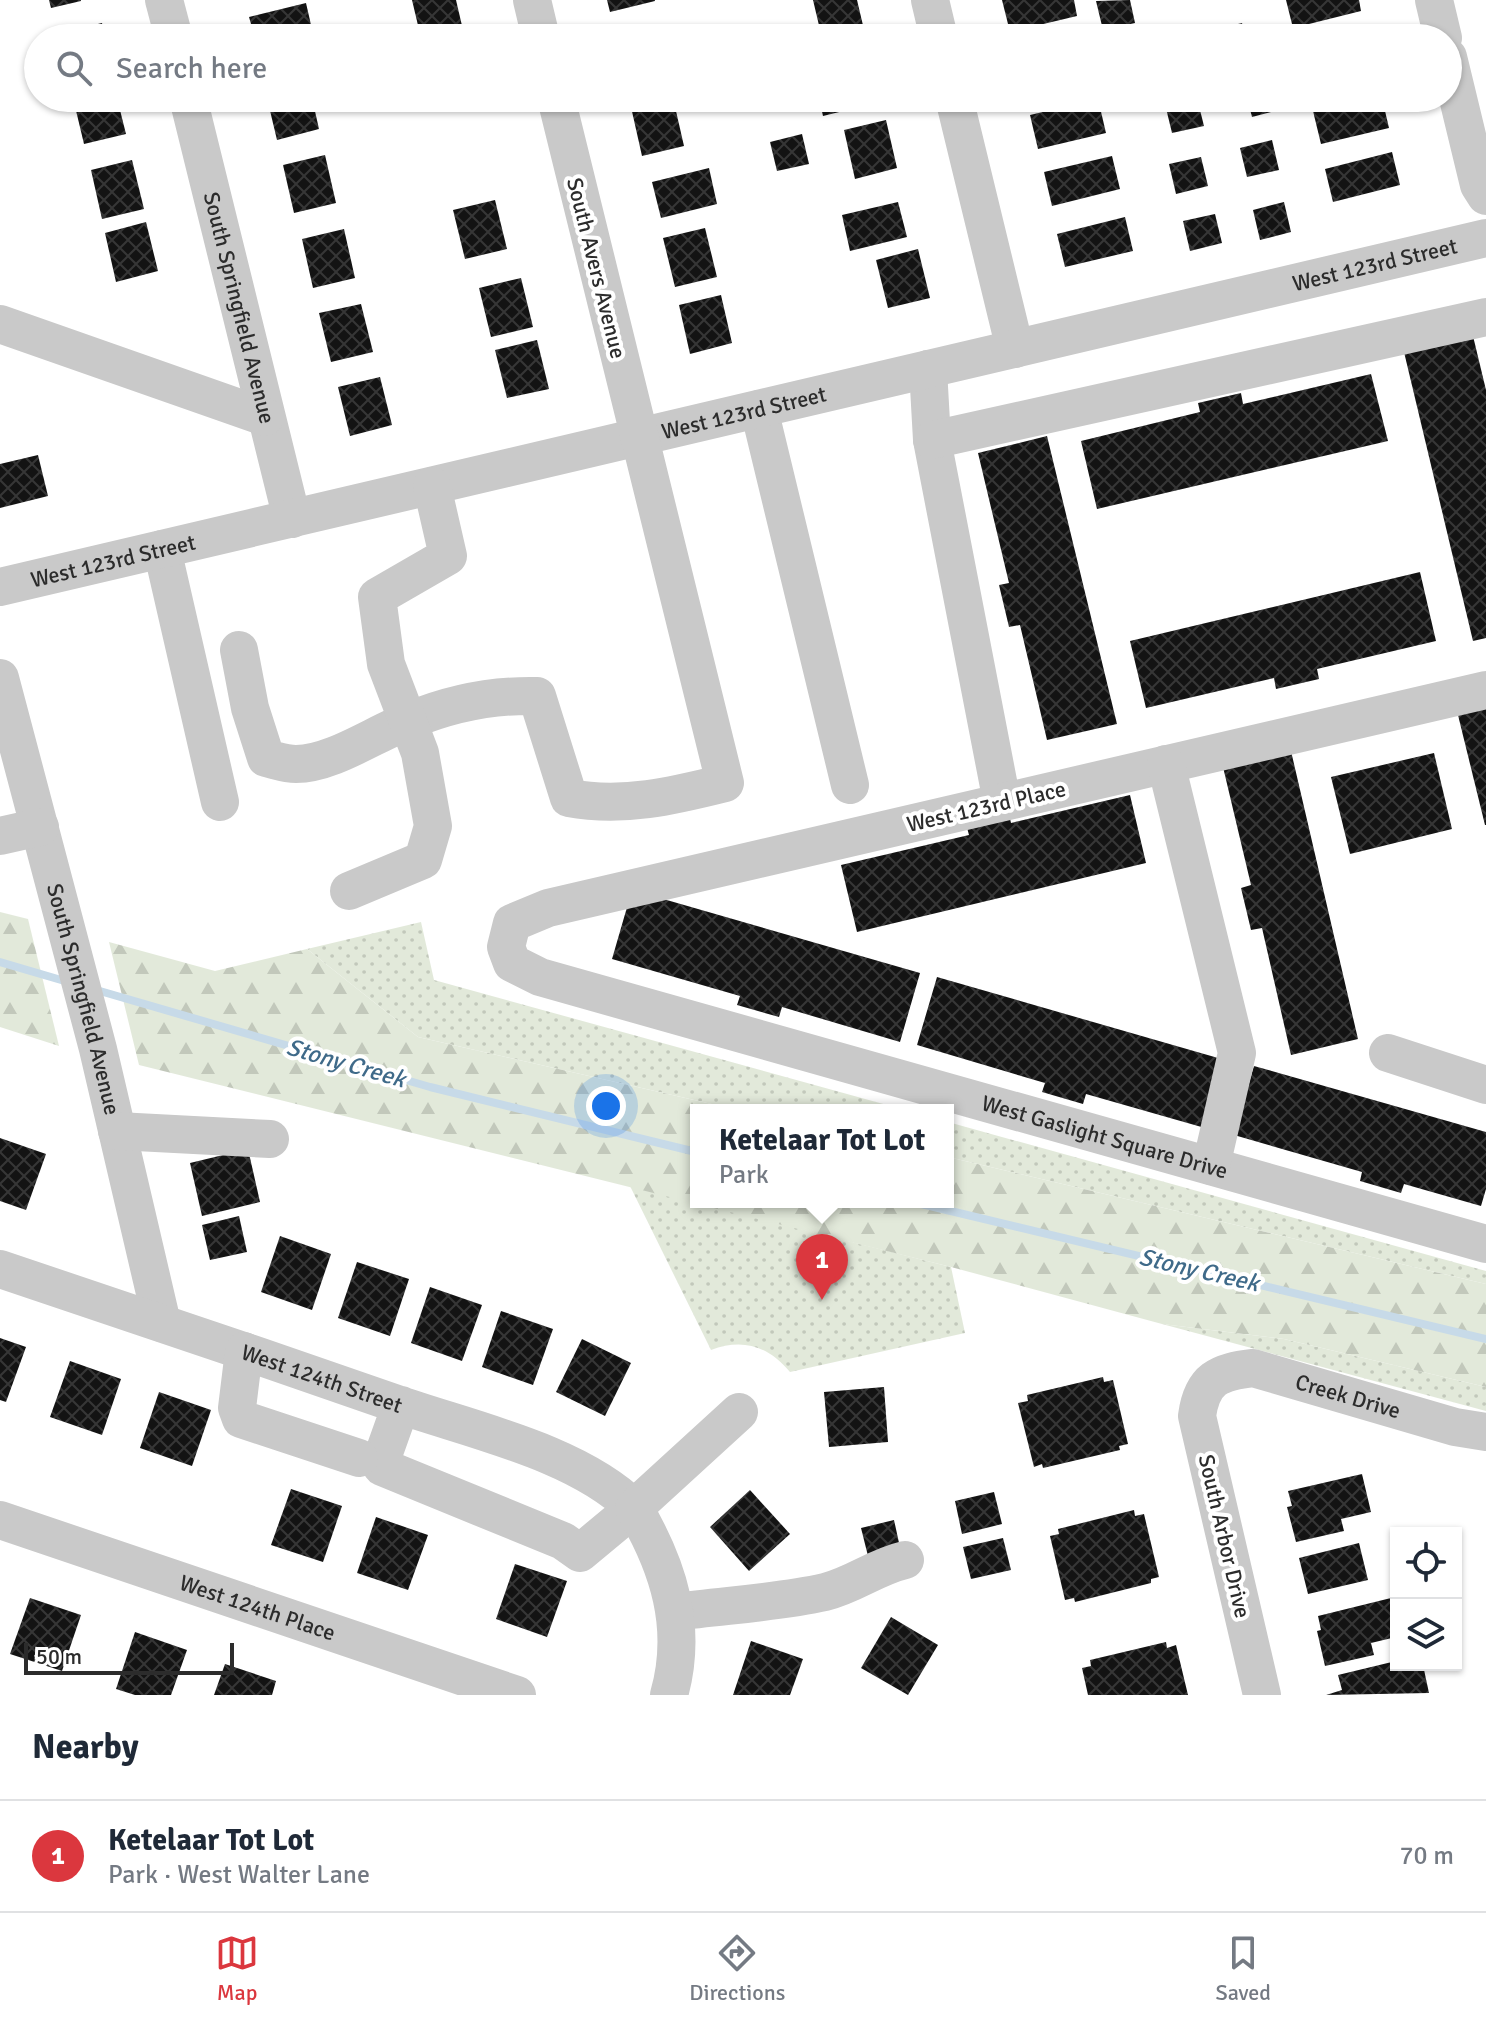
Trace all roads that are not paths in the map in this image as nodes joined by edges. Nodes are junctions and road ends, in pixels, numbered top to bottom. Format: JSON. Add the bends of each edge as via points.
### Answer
{"nodes":[{"id":1,"x":164,"y":0,"type":"edge"},
{"id":2,"x":532,"y":0,"type":"edge"},
{"id":3,"x":930,"y":0,"type":"edge"},
{"id":4,"x":1434,"y":0,"type":"edge"},
{"id":5,"x":170,"y":24,"type":"edge"},
{"id":6,"x":538,"y":24,"type":"edge"},
{"id":7,"x":936,"y":24,"type":"edge"},
{"id":8,"x":1440,"y":24,"type":"edge"},
{"id":9,"x":191,"y":112,"type":"edge"},
{"id":10,"x":559,"y":112,"type":"edge"},
{"id":11,"x":957,"y":112,"type":"edge"},
{"id":12,"x":1461,"y":112,"type":"edge"},
{"id":13,"x":1486,"y":196,"type":"edge"},
{"id":14,"x":1486,"y":238,"type":"edge"},
{"id":15,"x":1486,"y":317,"type":"edge"},
{"id":16,"x":0,"y":324,"type":"edge"},
{"id":17,"x":1015,"y":349,"type":"junction"},
{"id":18,"x":928,"y":369,"type":"junction"},
{"id":19,"x":759,"y":409,"type":"junction"},
{"id":20,"x":265,"y":417,"type":"junction"},
{"id":21,"x":639,"y":437,"type":"junction"},
{"id":22,"x":932,"y":440,"type":"junction"},
{"id":23,"x":432,"y":486,"type":"junction"},
{"id":24,"x":292,"y":519,"type":"junction"},
{"id":25,"x":162,"y":549,"type":"junction"},
{"id":26,"x":0,"y":587,"type":"edge"},
{"id":27,"x":239,"y":650,"type":"dead end"},
{"id":28,"x":0,"y":678,"type":"edge"},
{"id":29,"x":1486,"y":690,"type":"edge"},
{"id":30,"x":408,"y":720,"type":"junction"},
{"id":31,"x":1166,"y":764,"type":"junction"},
{"id":32,"x":850,"y":785,"type":"dead end"},
{"id":33,"x":220,"y":802,"type":"dead end"},
{"id":34,"x":1002,"y":802,"type":"junction"},
{"id":35,"x":40,"y":827,"type":"junction"},
{"id":36,"x":0,"y":836,"type":"edge"},
{"id":37,"x":349,"y":891,"type":"dead end"},
{"id":38,"x":506,"y":947,"type":"joint"},
{"id":39,"x":1388,"y":1053,"type":"dead end"},
{"id":40,"x":1486,"y":1085,"type":"edge"},
{"id":41,"x":117,"y":1131,"type":"junction"},
{"id":42,"x":270,"y":1139,"type":"dead end"},
{"id":43,"x":1211,"y":1166,"type":"junction"},
{"id":44,"x":1486,"y":1244,"type":"edge"},
{"id":45,"x":0,"y":1269,"type":"edge"},
{"id":46,"x":162,"y":1323,"type":"junction"},
{"id":47,"x":244,"y":1351,"type":"junction"},
{"id":48,"x":1212,"y":1380,"type":"joint"},
{"id":49,"x":401,"y":1405,"type":"junction"},
{"id":50,"x":739,"y":1412,"type":"dead end"},
{"id":51,"x":1486,"y":1432,"type":"edge"},
{"id":52,"x":359,"y":1458,"type":"dead end"},
{"id":53,"x":634,"y":1508,"type":"junction"},
{"id":54,"x":0,"y":1520,"type":"edge"},
{"id":55,"x":905,"y":1560,"type":"dead end"},
{"id":56,"x":675,"y":1612,"type":"junction"},
{"id":57,"x":517,"y":1695,"type":"edge"},
{"id":58,"x":669,"y":1695,"type":"edge"},
{"id":59,"x":1262,"y":1695,"type":"edge"}],
"edges":[{"from":1,"to":5,"type":"street"},
{"from":2,"to":6,"type":"street"},
{"from":3,"to":7,"type":"street"},
{"from":4,"to":8,"type":"street"},
{"from":9,"to":20,"type":"street","name":"South Springfield Avenue"},
{"from":10,"to":21,"type":"street","name":"South Avers Avenue"},
{"from":11,"to":17,"type":"street"},
{"from":12,"to":13,"type":"street"},
{"from":14,"to":17,"type":"street","name":"West 123rd Street"},
{"from":15,"to":22,"type":"street"},
{"from":16,"to":20,"type":"street"},
{"from":17,"to":18,"type":"street","name":"West 123rd Street"},
{"from":18,"to":19,"type":"street","name":"West 123rd Street"},
{"from":18,"to":22,"type":"street"},
{"from":19,"to":21,"type":"street","name":"West 123rd Street"},
{"from":19,"to":32,"type":"street"},
{"from":20,"to":24,"type":"street","name":"South Springfield Avenue"},
{"from":21,"to":23,"type":"street","name":"West 123rd Street"},
{"from":21,"to":30,"type":"street","name":"South Avers Avenue","via":[[725,783],[668,798],[602,804],[569,798],[537,696],[500,695]]},
{"from":22,"to":34,"type":"street"},
{"from":23,"to":24,"type":"street","name":"West 123rd Street"},
{"from":23,"to":30,"type":"street","via":[[448,556],[377,597],[386,664]]},
{"from":24,"to":25,"type":"street","name":"West 123rd Street"},
{"from":25,"to":26,"type":"street","name":"West 123rd Street"},
{"from":25,"to":33,"type":"street"},
{"from":27,"to":30,"type":"street","via":[[266,758],[297,765],[357,747]]},
{"from":28,"to":35,"type":"street","name":"South Springfield Avenue"},
{"from":29,"to":31,"type":"street","name":"West 123rd Place"},
{"from":30,"to":37,"type":"street","via":[[420,753],[433,826],[423,860]]},
{"from":31,"to":34,"type":"street","name":"West 123rd Place"},
{"from":31,"to":43,"type":"street","via":[[1237,1053]]},
{"from":34,"to":38,"type":"street","name":"West 123rd Place","via":[[548,908],[512,923]]},
{"from":35,"to":36,"type":"street"},
{"from":35,"to":41,"type":"street","name":"South Springfield Avenue"},
{"from":38,"to":43,"type":"street","name":"West Gaslight Square Drive","via":[[512,963],[540,977]]},
{"from":39,"to":40,"type":"street"},
{"from":41,"to":42,"type":"street"},
{"from":41,"to":46,"type":"street","name":"South Springfield Avenue"},
{"from":43,"to":44,"type":"street","name":"West Gaslight Square Drive"},
{"from":45,"to":46,"type":"street","name":"West 124th Street"},
{"from":46,"to":47,"type":"street","name":"West 124th Street"},
{"from":47,"to":49,"type":"street","name":"West 124th Street"},
{"from":47,"to":52,"type":"street","via":[[237,1408],[241,1419]]},
{"from":48,"to":51,"type":"street","name":"Creek Drive","via":[[1253,1368]]},
{"from":48,"to":59,"type":"street","name":"South Arbor Drive","via":[[1200,1396],[1197,1416]]},
{"from":49,"to":53,"type":"street","name":"West 124th Street","via":[[555,1459],[618,1493]]},
{"from":49,"to":53,"type":"street","via":[[382,1467],[563,1541],[580,1553]]},
{"from":50,"to":53,"type":"street"},
{"from":53,"to":56,"type":"street","via":[[660,1556]]},
{"from":54,"to":57,"type":"street","name":"West 124th Place"},
{"from":55,"to":56,"type":"street","via":[[877,1566],[859,1580],[826,1591]]},
{"from":56,"to":58,"type":"street","via":[[677,1650]]}]}
